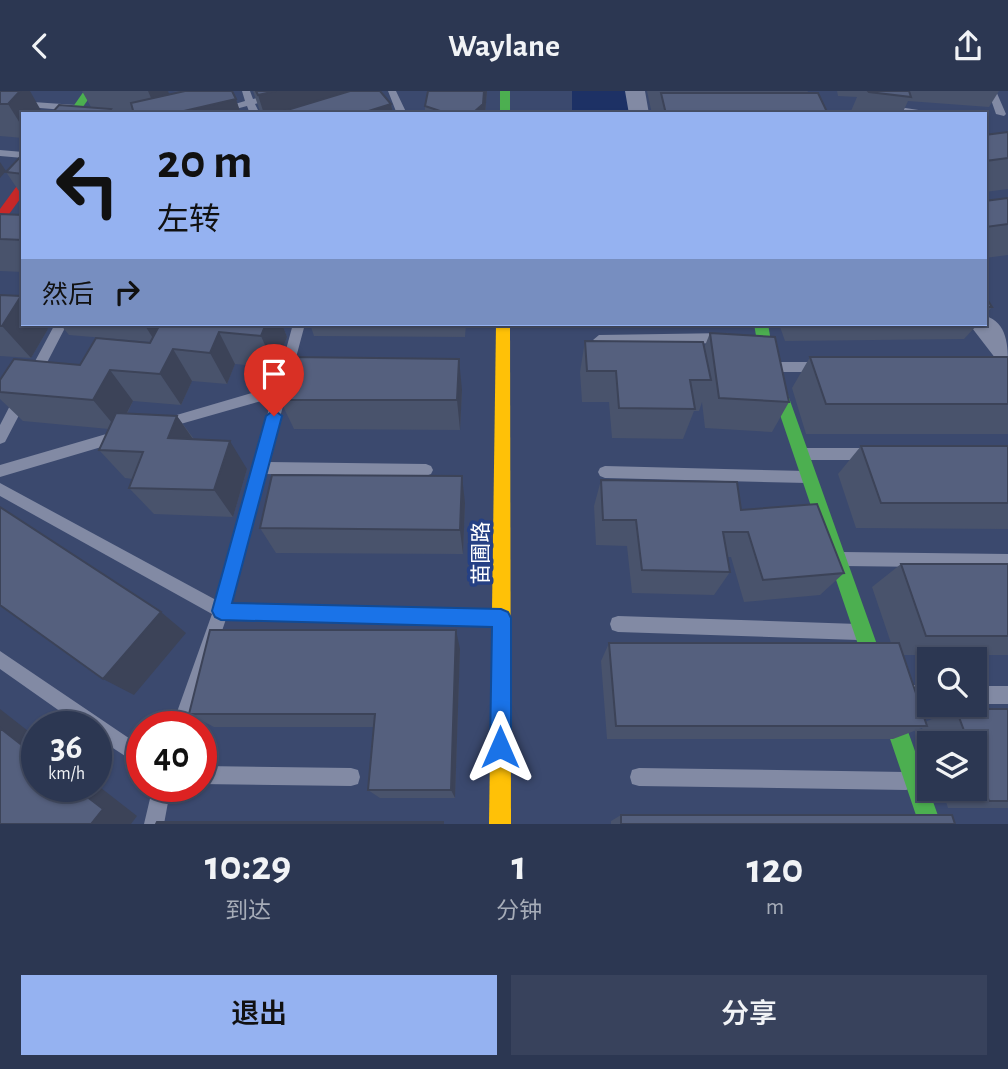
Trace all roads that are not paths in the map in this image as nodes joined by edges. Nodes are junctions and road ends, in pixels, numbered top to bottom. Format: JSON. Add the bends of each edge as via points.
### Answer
{"nodes":[{"id":1,"x":89,"y":91,"type":"edge"},
{"id":2,"x":246,"y":91,"type":"edge"},
{"id":3,"x":293,"y":91,"type":"edge"},
{"id":4,"x":392,"y":91,"type":"edge"},
{"id":5,"x":505,"y":91,"type":"edge"},
{"id":6,"x":635,"y":91,"type":"edge"},
{"id":7,"x":992,"y":91,"type":"edge"},
{"id":8,"x":250,"y":102,"type":"junction"},
{"id":9,"x":15,"y":103,"type":"edge"},
{"id":10,"x":873,"y":106,"type":"edge"},
{"id":11,"x":75,"y":111,"type":"edge"},
{"id":12,"x":212,"y":112,"type":"edge"},
{"id":13,"x":254,"y":112,"type":"edge"},
{"id":14,"x":401,"y":112,"type":"edge"},
{"id":15,"x":505,"y":112,"type":"edge"},
{"id":16,"x":639,"y":112,"type":"edge"},
{"id":17,"x":912,"y":112,"type":"edge"},
{"id":18,"x":1004,"y":114,"type":"edge"},
{"id":19,"x":0,"y":153,"type":"edge"},
{"id":20,"x":21,"y":155,"type":"edge"},
{"id":21,"x":21,"y":188,"type":"edge"},
{"id":22,"x":0,"y":218,"type":"edge"},
{"id":23,"x":60,"y":326,"type":"edge"},
{"id":24,"x":299,"y":326,"type":"edge"},
{"id":25,"x":503,"y":326,"type":"edge"},
{"id":26,"x":984,"y":326,"type":"edge"},
{"id":27,"x":752,"y":334,"type":"edge"},
{"id":28,"x":600,"y":340,"type":"edge"},
{"id":29,"x":1008,"y":356,"type":"edge"},
{"id":30,"x":771,"y":367,"type":"junction"},
{"id":31,"x":841,"y":367,"type":"edge"},
{"id":32,"x":281,"y":390,"type":"junction"},
{"id":33,"x":0,"y":438,"type":"edge"},
{"id":34,"x":801,"y":454,"type":"junction"},
{"id":35,"x":884,"y":454,"type":"edge"},
{"id":36,"x":260,"y":468,"type":"junction"},
{"id":37,"x":426,"y":470,"type":"dead end"},
{"id":38,"x":0,"y":471,"type":"edge"},
{"id":39,"x":605,"y":472,"type":"dead end"},
{"id":40,"x":809,"y":477,"type":"junction"},
{"id":41,"x":0,"y":489,"type":"edge"},
{"id":42,"x":838,"y":559,"type":"junction"},
{"id":43,"x":1008,"y":561,"type":"edge"},
{"id":44,"x":221,"y":611,"type":"junction"},
{"id":45,"x":501,"y":618,"type":"junction"},
{"id":46,"x":618,"y":624,"type":"dead end"},
{"id":47,"x":863,"y":632,"type":"junction"},
{"id":48,"x":0,"y":659,"type":"edge"},
{"id":49,"x":884,"y":694,"type":"junction"},
{"id":50,"x":917,"y":694,"type":"edge"},
{"id":51,"x":987,"y":695,"type":"edge"},
{"id":52,"x":1008,"y":695,"type":"edge"},
{"id":53,"x":186,"y":711,"type":"edge"},
{"id":54,"x":126,"y":747,"type":"edge"},
{"id":55,"x":217,"y":775,"type":"edge"},
{"id":56,"x":351,"y":777,"type":"dead end"},
{"id":57,"x":639,"y":777,"type":"dead end"},
{"id":58,"x":915,"y":781,"type":"junction"},
{"id":59,"x":159,"y":802,"type":"edge"},
{"id":60,"x":154,"y":824,"type":"edge"},
{"id":61,"x":500,"y":824,"type":"edge"},
{"id":62,"x":930,"y":824,"type":"edge"}],
"edges":[{"from":1,"to":11,"type":"street"},
{"from":2,"to":8,"type":"lane"},
{"from":3,"to":8,"type":"lane"},
{"from":4,"to":14,"type":"lane"},
{"from":5,"to":15,"type":"street"},
{"from":6,"to":16,"type":"street"},
{"from":7,"to":18,"type":"lane"},
{"from":8,"to":12,"type":"lane"},
{"from":8,"to":13,"type":"lane"},
{"from":9,"to":11,"type":"lane"},
{"from":10,"to":17,"type":"lane"},
{"from":19,"to":20,"type":"lane"},
{"from":21,"to":22,"type":"street"},
{"from":23,"to":33,"type":"lane"},
{"from":24,"to":32,"type":"lane","via":[[294,367]]},
{"from":25,"to":45,"type":"street","name":"苗圃路"},
{"from":26,"to":29,"type":"street"},
{"from":27,"to":28,"type":"lane"},
{"from":27,"to":30,"type":"street"},
{"from":30,"to":31,"type":"lane"},
{"from":30,"to":34,"type":"street"},
{"from":32,"to":36,"type":"lane"},
{"from":32,"to":38,"type":"lane"},
{"from":34,"to":35,"type":"lane"},
{"from":34,"to":40,"type":"street"},
{"from":36,"to":37,"type":"lane"},
{"from":36,"to":44,"type":"lane"},
{"from":39,"to":40,"type":"lane"},
{"from":40,"to":42,"type":"street"},
{"from":41,"to":44,"type":"lane"},
{"from":42,"to":43,"type":"lane"},
{"from":42,"to":47,"type":"street"},
{"from":44,"to":45,"type":"lane"},
{"from":44,"to":53,"type":"lane"},
{"from":45,"to":61,"type":"street","name":"苗圃路"},
{"from":46,"to":47,"type":"lane"},
{"from":47,"to":49,"type":"street"},
{"from":48,"to":54,"type":"lane"},
{"from":49,"to":50,"type":"lane"},
{"from":49,"to":58,"type":"street"},
{"from":51,"to":52,"type":"lane"},
{"from":55,"to":56,"type":"lane"},
{"from":57,"to":58,"type":"lane"},
{"from":58,"to":62,"type":"street"},
{"from":59,"to":60,"type":"lane"}]}
